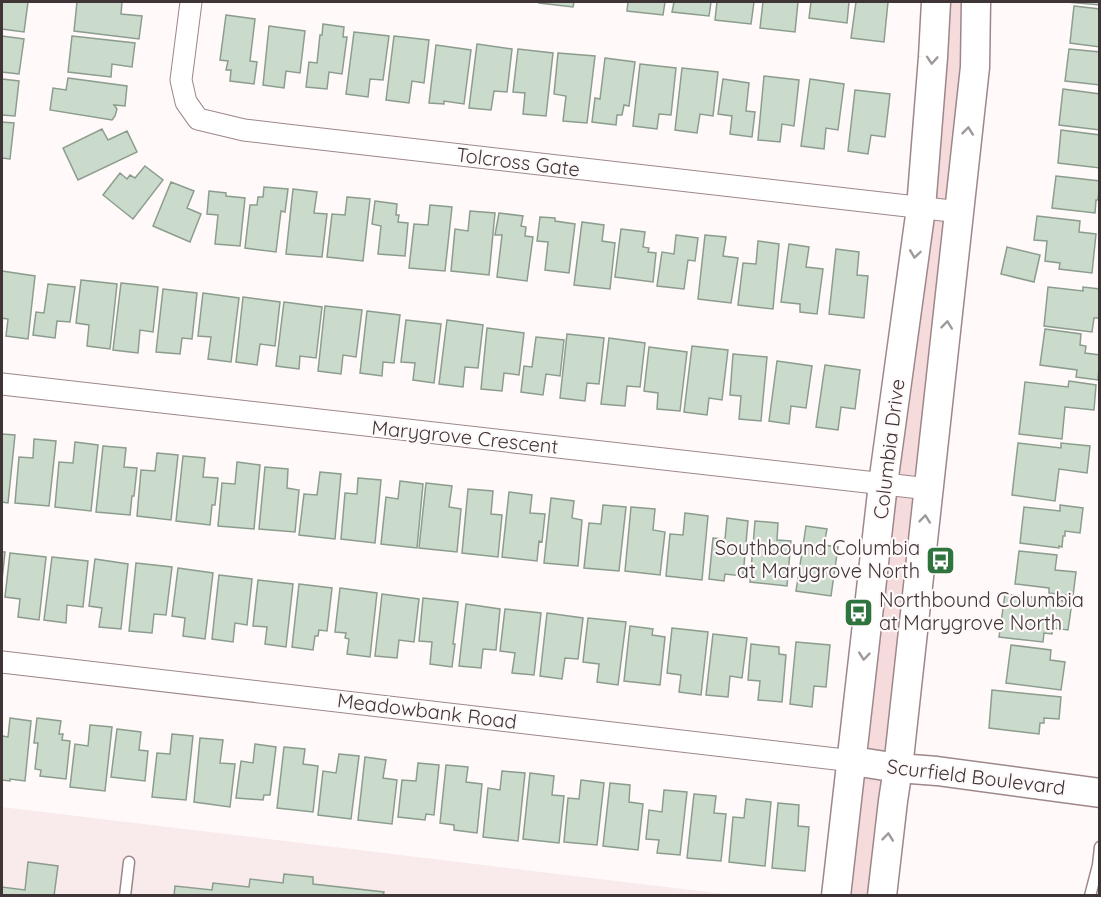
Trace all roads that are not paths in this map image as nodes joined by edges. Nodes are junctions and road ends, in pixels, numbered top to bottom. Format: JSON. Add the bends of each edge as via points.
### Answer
{"nodes":[{"id":1,"x":191,"y":2,"type":"edge"},
{"id":2,"x":936,"y":2,"type":"edge"},
{"id":3,"x":976,"y":2,"type":"edge"},
{"id":4,"x":921,"y":208,"type":"junction"},
{"id":5,"x":960,"y":212,"type":"junction"},
{"id":6,"x":2,"y":384,"type":"edge"},
{"id":7,"x":883,"y":484,"type":"junction"},
{"id":8,"x":929,"y":489,"type":"junction"},
{"id":9,"x":2,"y":662,"type":"edge"},
{"id":10,"x":853,"y":760,"type":"junction"},
{"id":11,"x":898,"y":768,"type":"junction"},
{"id":12,"x":1100,"y":793,"type":"edge"},
{"id":13,"x":1100,"y":847,"type":"edge"},
{"id":14,"x":129,"y":862,"type":"dead end"},
{"id":15,"x":1099,"y":866,"type":"edge"},
{"id":16,"x":125,"y":896,"type":"edge"},
{"id":17,"x":836,"y":896,"type":"edge"},
{"id":18,"x":882,"y":896,"type":"edge"},
{"id":19,"x":1090,"y":896,"type":"edge"}],
"edges":[{"from":1,"to":4,"type":"street","name":"Tolcross Gate","via":[[181,80],[186,102],[198,119],[244,130]]},
{"from":2,"to":4,"type":"street","name":"Columbia Drive","one_way":true},
{"from":5,"to":3,"type":"street","one_way":true,"via":[[975,67]]},
{"from":4,"to":5,"type":"street","name":"Tolcross Gate"},
{"from":4,"to":7,"type":"street","name":"Columbia Drive","one_way":true},
{"from":8,"to":5,"type":"street","one_way":true},
{"from":6,"to":7,"type":"street","name":"Marygrove Crescent"},
{"from":7,"to":8,"type":"street","name":"Marygrove Crescent"},
{"from":7,"to":10,"type":"street","name":"Columbia Drive","one_way":true},
{"from":11,"to":8,"type":"street","one_way":true},
{"from":9,"to":10,"type":"street","name":"Meadowbank Road"},
{"from":10,"to":11,"type":"street","name":"Scurfield Boulevard"},
{"from":10,"to":17,"type":"street","name":"Columbia Drive"},
{"from":11,"to":12,"type":"street","name":"Scurfield Boulevard"},
{"from":18,"to":11,"type":"street","one_way":true},
{"from":13,"to":15,"type":"lane"},
{"from":14,"to":16,"type":"lane"},
{"from":15,"to":19,"type":"lane"}]}
